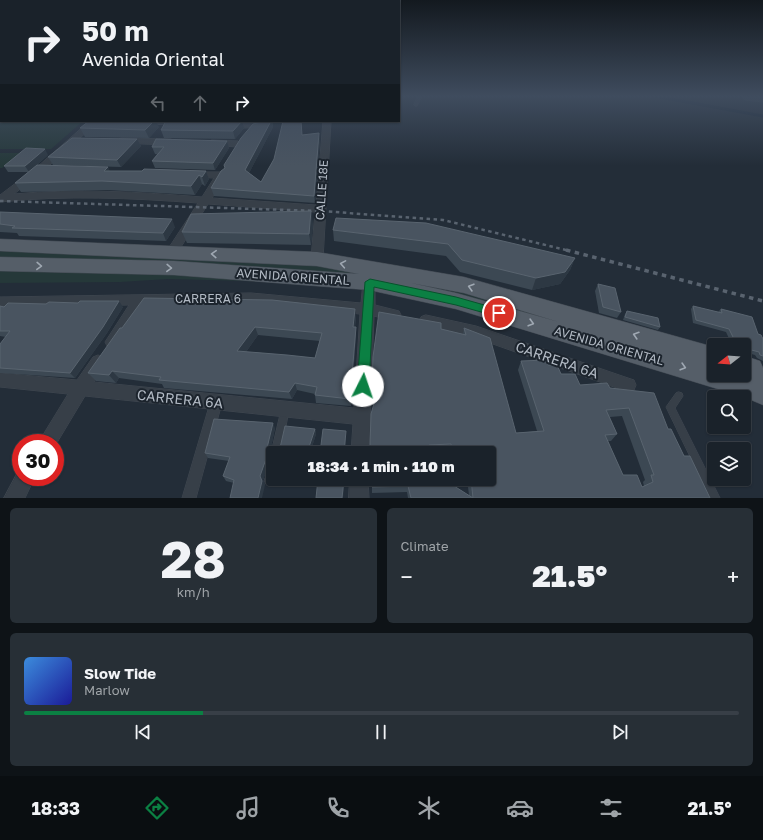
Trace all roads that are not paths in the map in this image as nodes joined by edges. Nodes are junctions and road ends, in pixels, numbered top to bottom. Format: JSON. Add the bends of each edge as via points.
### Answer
{"nodes":[{"id":1,"x":101,"y":122,"type":"edge"},
{"id":2,"x":133,"y":122,"type":"edge"},
{"id":3,"x":266,"y":122,"type":"edge"},
{"id":4,"x":327,"y":122,"type":"edge"},
{"id":5,"x":172,"y":123,"type":"junction"},
{"id":6,"x":187,"y":123,"type":"edge"},
{"id":7,"x":216,"y":124,"type":"edge"},
{"id":8,"x":253,"y":125,"type":"junction"},
{"id":9,"x":72,"y":140,"type":"junction"},
{"id":10,"x":87,"y":140,"type":"edge"},
{"id":11,"x":110,"y":141,"type":"edge"},
{"id":12,"x":155,"y":142,"type":"junction"},
{"id":13,"x":178,"y":142,"type":"edge"},
{"id":14,"x":201,"y":143,"type":"edge"},
{"id":15,"x":238,"y":144,"type":"junction"},
{"id":16,"x":231,"y":156,"type":"edge"},
{"id":17,"x":40,"y":169,"type":"junction"},
{"id":18,"x":56,"y":170,"type":"edge"},
{"id":19,"x":182,"y":174,"type":"edge"},
{"id":20,"x":1,"y":199,"type":"edge"},
{"id":21,"x":203,"y":202,"type":"junction"},
{"id":22,"x":321,"y":210,"type":"junction"},
{"id":23,"x":0,"y":245,"type":"edge"},
{"id":24,"x":172,"y":252,"type":"junction"},
{"id":25,"x":318,"y":260,"type":"junction"},
{"id":26,"x":0,"y":264,"type":"edge"},
{"id":27,"x":370,"y":282,"type":"junction"},
{"id":28,"x":139,"y":301,"type":"junction"},
{"id":29,"x":0,"y":302,"type":"edge"},
{"id":30,"x":368,"y":309,"type":"junction"},
{"id":31,"x":707,"y":356,"type":"edge"},
{"id":32,"x":755,"y":378,"type":"edge"},
{"id":33,"x":0,"y":380,"type":"edge"},
{"id":34,"x":628,"y":385,"type":"dead end"},
{"id":35,"x":79,"y":389,"type":"junction"},
{"id":36,"x":679,"y":396,"type":"dead end"},
{"id":37,"x":216,"y":403,"type":"junction"},
{"id":38,"x":286,"y":409,"type":"junction"},
{"id":39,"x":361,"y":417,"type":"junction"},
{"id":40,"x":52,"y":434,"type":"edge"},
{"id":41,"x":278,"y":446,"type":"edge"},
{"id":42,"x":360,"y":446,"type":"edge"},
{"id":43,"x":21,"y":486,"type":"edge"},
{"id":44,"x":359,"y":486,"type":"edge"},
{"id":45,"x":14,"y":498,"type":"edge"},
{"id":46,"x":189,"y":498,"type":"edge"},
{"id":47,"x":359,"y":498,"type":"edge"},
{"id":48,"x":714,"y":498,"type":"edge"}],
"edges":[{"from":1,"to":9,"type":"street","via":[[93,122]]},
{"from":2,"to":5,"type":"street"},
{"from":3,"to":8,"type":"street"},
{"from":4,"to":22,"type":"street","name":"CALLE 18E"},
{"from":5,"to":6,"type":"street"},
{"from":5,"to":12,"type":"street"},
{"from":7,"to":8,"type":"street"},
{"from":8,"to":15,"type":"street"},
{"from":9,"to":10,"type":"street"},
{"from":9,"to":17,"type":"street"},
{"from":11,"to":12,"type":"street"},
{"from":12,"to":13,"type":"street"},
{"from":14,"to":15,"type":"street"},
{"from":15,"to":16,"type":"street"},
{"from":17,"to":18,"type":"street"},
{"from":17,"to":20,"type":"street"},
{"from":19,"to":21,"type":"street","via":[[222,172]]},
{"from":20,"to":21,"type":"street","via":[[36,195],[147,196]]},
{"from":21,"to":22,"type":"street"},
{"from":21,"to":24,"type":"street"},
{"from":22,"to":25,"type":"street","name":"CALLE 18E"},
{"from":23,"to":24,"type":"main road","name":"AVENIDA ORIENTAL"},
{"from":25,"to":24,"type":"main road","name":"AVENIDA ORIENTAL","one_way":true},
{"from":31,"to":25,"type":"main road","name":"AVENIDA ORIENTAL","one_way":true,"via":[[464,285]]},
{"from":26,"to":27,"type":"main road","name":"AVENIDA ORIENTAL","one_way":true,"via":[[174,268]]},
{"from":27,"to":30,"type":"street"},
{"from":27,"to":32,"type":"main road","name":"AVENIDA ORIENTAL","one_way":true,"via":[[456,301]]},
{"from":28,"to":29,"type":"street","name":"CARRERA 6"},
{"from":28,"to":30,"type":"street","name":"CARRERA 6","via":[[251,298]]},
{"from":28,"to":35,"type":"street"},
{"from":30,"to":34,"type":"street","name":"CARRERA 6A","via":[[476,332]]},
{"from":30,"to":39,"type":"street"},
{"from":33,"to":35,"type":"street","name":"CARRERA 6A"},
{"from":35,"to":37,"type":"street","name":"CARRERA 6A"},
{"from":35,"to":40,"type":"street"},
{"from":36,"to":48,"type":"lane","via":[[670,407]]},
{"from":37,"to":38,"type":"street","name":"CARRERA 6A"},
{"from":37,"to":46,"type":"street"},
{"from":38,"to":39,"type":"street","name":"CARRERA 6A"},
{"from":38,"to":41,"type":"lane"},
{"from":39,"to":42,"type":"street"},
{"from":43,"to":45,"type":"street"},
{"from":44,"to":47,"type":"street"}]}
